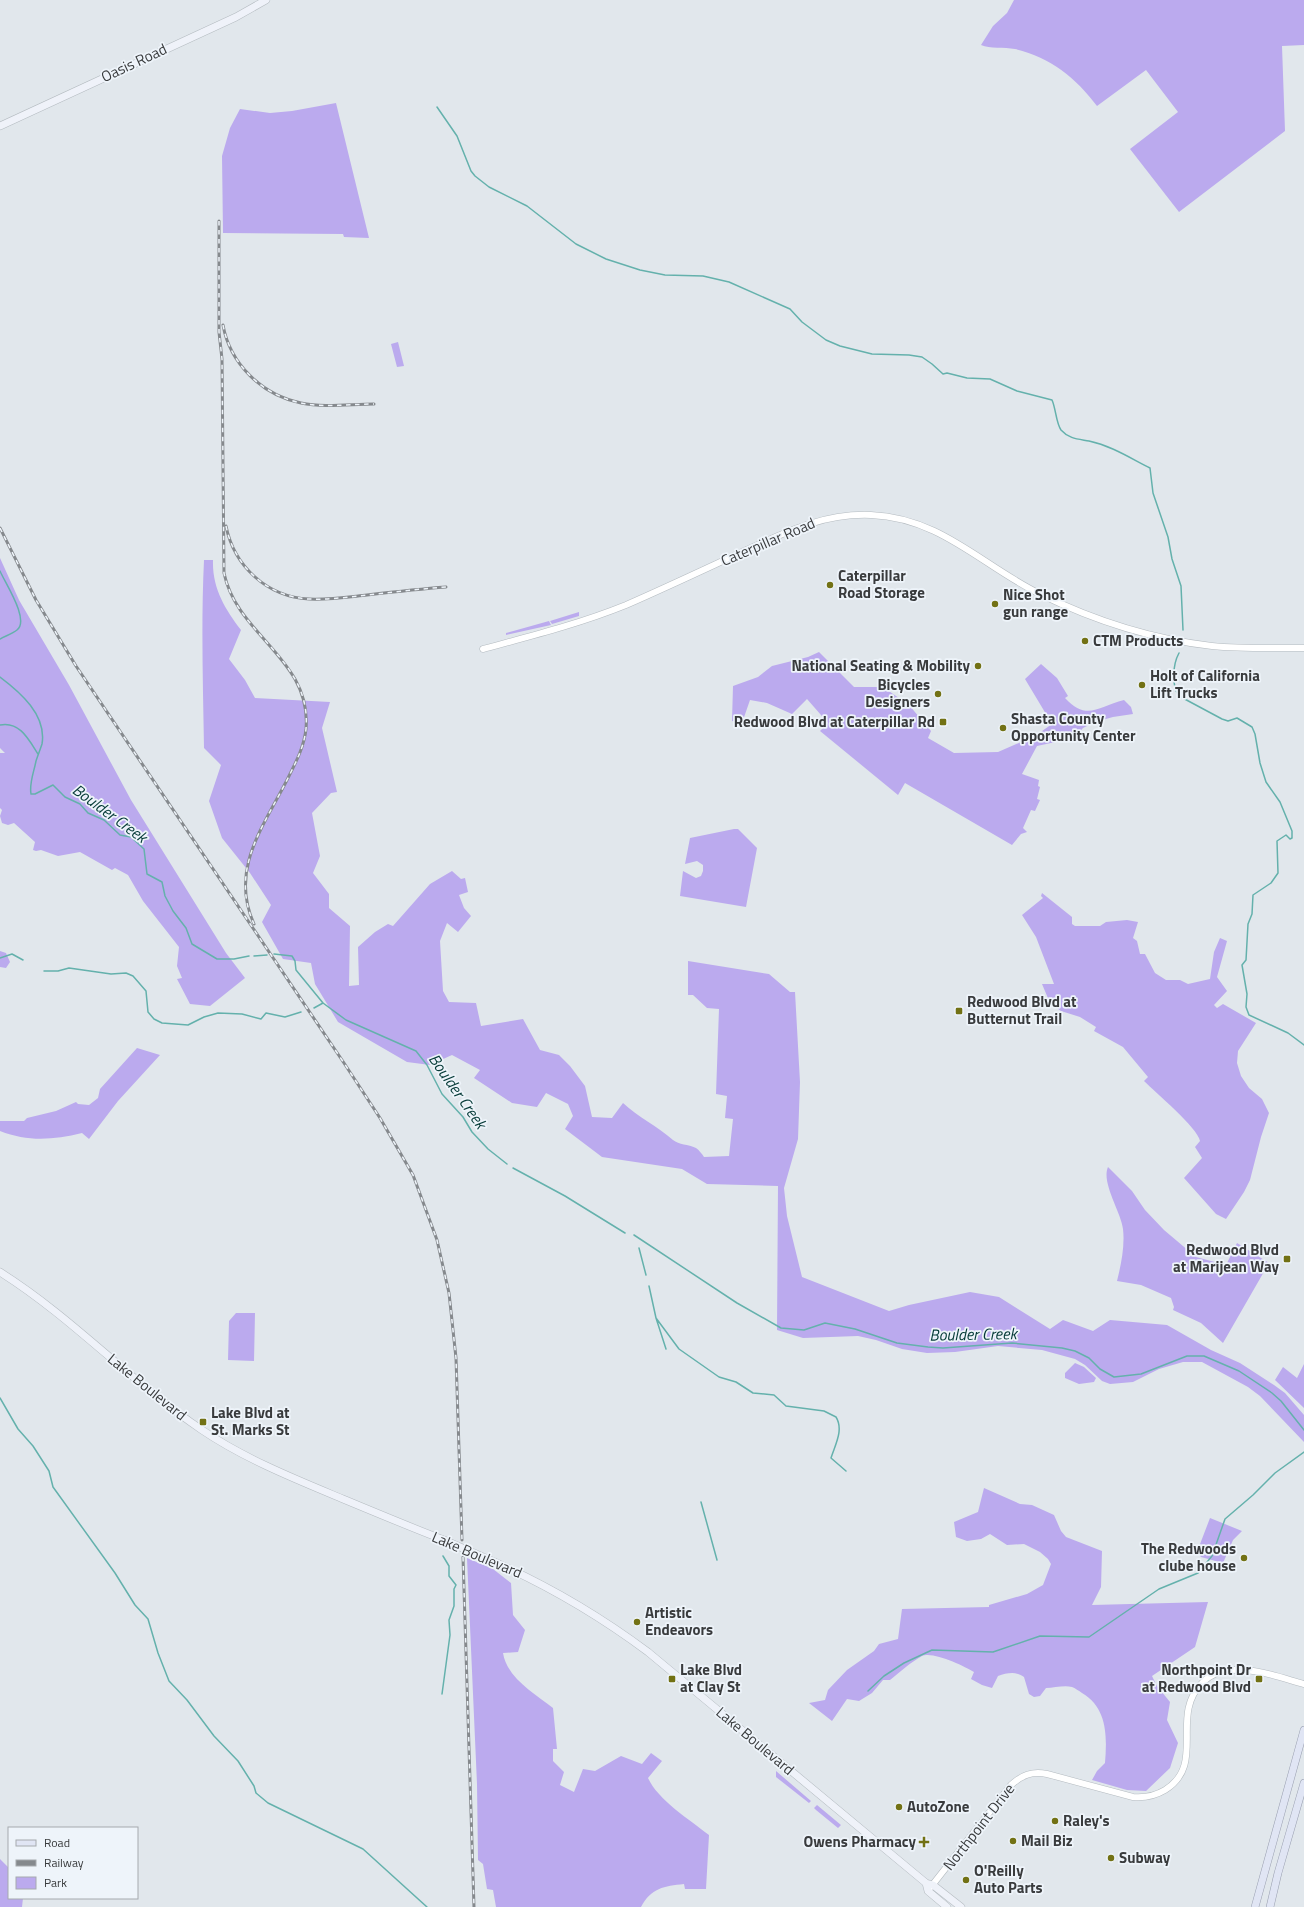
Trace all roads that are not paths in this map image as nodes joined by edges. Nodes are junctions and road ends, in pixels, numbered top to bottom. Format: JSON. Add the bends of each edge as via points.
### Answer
{"nodes":[{"id":1,"x":266,"y":0,"type":"edge"},
{"id":2,"x":0,"y":126,"type":"edge"},
{"id":3,"x":1304,"y":648,"type":"edge"},
{"id":4,"x":483,"y":649,"type":"dead end"},
{"id":5,"x":0,"y":1272,"type":"edge"},
{"id":6,"x":1304,"y":1684,"type":"edge"},
{"id":7,"x":1304,"y":1730,"type":"edge"},
{"id":8,"x":1304,"y":1783,"type":"edge"},
{"id":9,"x":929,"y":1884,"type":"junction"},
{"id":10,"x":948,"y":1907,"type":"edge"},
{"id":11,"x":960,"y":1907,"type":"edge"},
{"id":12,"x":1255,"y":1907,"type":"edge"},
{"id":13,"x":1270,"y":1907,"type":"edge"}],
"edges":[{"from":1,"to":2,"type":"main road","name":"Oasis Road","via":[[236,17]]},
{"from":3,"to":4,"type":"street","name":"Caterpillar Road","via":[[1213,646],[1132,630],[1090,616],[1035,591],[938,531],[897,518],[859,515],[830,518],[797,527],[626,605],[570,625]]},
{"from":5,"to":9,"type":"main road","name":"Lake Boulevard","bridge":true,"via":[[56,1312],[174,1410],[214,1438],[301,1482],[444,1540],[524,1576],[623,1633]]},
{"from":6,"to":9,"type":"street","name":"Northpoint Drive","via":[[1276,1676],[1233,1670],[1217,1673],[1204,1680],[1191,1696],[1187,1708],[1187,1751],[1184,1767],[1169,1787],[1153,1796],[1133,1797],[1037,1772],[1024,1775],[1011,1785]]},
{"from":7,"to":12,"type":"main road"},
{"from":8,"to":13,"type":"main road"},
{"from":9,"to":10,"type":"main road","via":[[928,1891]]},
{"from":9,"to":11,"type":"main road","name":"Lake Boulevard"}]}
